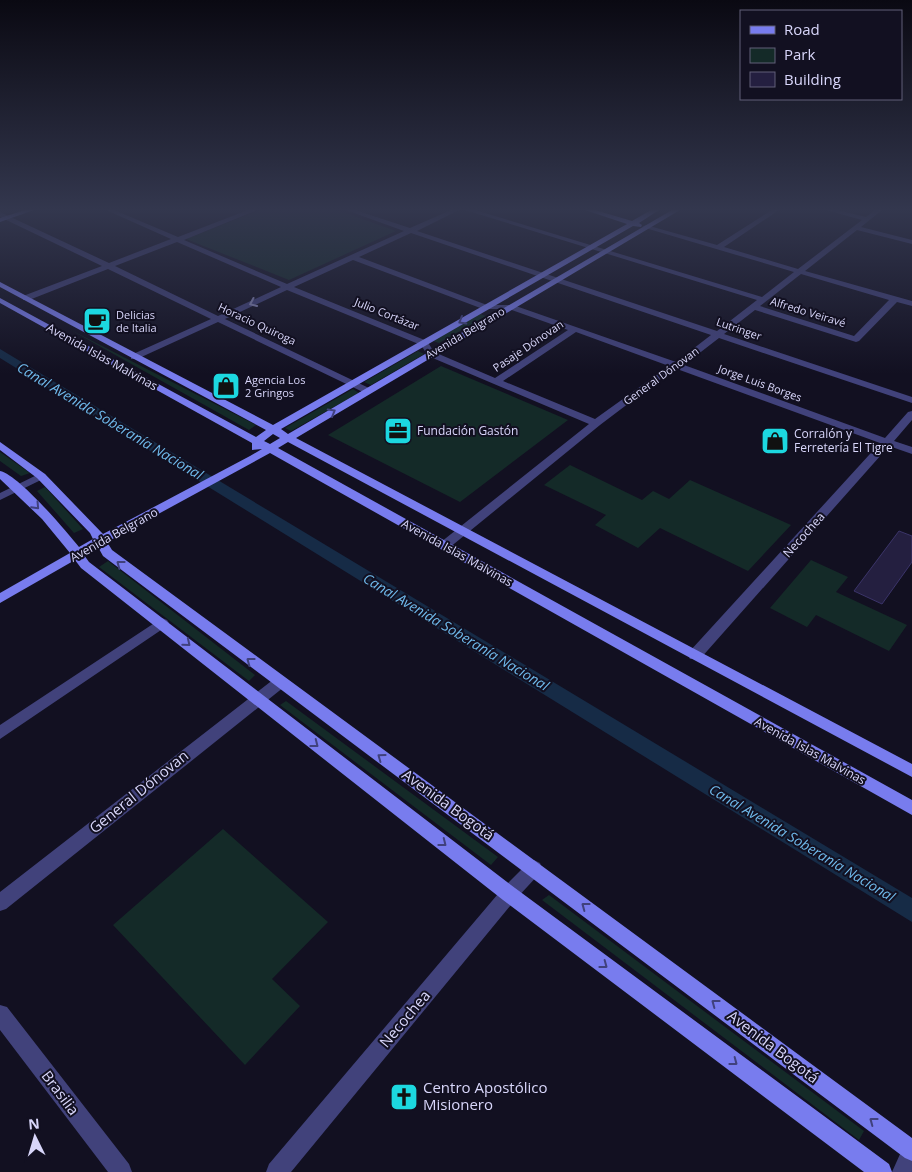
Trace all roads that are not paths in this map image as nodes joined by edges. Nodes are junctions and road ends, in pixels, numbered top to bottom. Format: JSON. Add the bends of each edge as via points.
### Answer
{"nodes":[{"id":1,"x":111,"y":265,"type":"edge"},
{"id":2,"x":234,"y":265,"type":"edge"},
{"id":3,"x":339,"y":265,"type":"edge"},
{"id":4,"x":372,"y":265,"type":"edge"},
{"id":5,"x":510,"y":265,"type":"edge"},
{"id":6,"x":561,"y":265,"type":"edge"},
{"id":7,"x":582,"y":265,"type":"edge"},
{"id":8,"x":646,"y":265,"type":"edge"},
{"id":9,"x":780,"y":265,"type":"edge"},
{"id":10,"x":810,"y":265,"type":"edge"},
{"id":11,"x":107,"y":266,"type":"junction"},
{"id":12,"x":802,"y":271,"type":"junction"},
{"id":13,"x":542,"y":276,"type":"junction"},
{"id":14,"x":557,"y":280,"type":"junction"},
{"id":15,"x":0,"y":284,"type":"edge"},
{"id":16,"x":287,"y":288,"type":"junction"},
{"id":17,"x":26,"y":298,"type":"junction"},
{"id":18,"x":895,"y":299,"type":"junction"},
{"id":19,"x":0,"y":300,"type":"edge"},
{"id":20,"x":764,"y":300,"type":"junction"},
{"id":21,"x":912,"y":304,"type":"edge"},
{"id":22,"x":37,"y":305,"type":"junction"},
{"id":23,"x":486,"y":307,"type":"junction"},
{"id":24,"x":510,"y":307,"type":"junction"},
{"id":25,"x":754,"y":307,"type":"junction"},
{"id":26,"x":217,"y":319,"type":"junction"},
{"id":27,"x":575,"y":329,"type":"junction"},
{"id":28,"x":718,"y":334,"type":"junction"},
{"id":29,"x":68,"y":338,"type":"junction"},
{"id":30,"x":424,"y":343,"type":"junction"},
{"id":31,"x":431,"y":354,"type":"junction"},
{"id":32,"x":134,"y":357,"type":"junction"},
{"id":33,"x":677,"y":366,"type":"junction"},
{"id":34,"x":495,"y":382,"type":"junction"},
{"id":35,"x":353,"y":384,"type":"junction"},
{"id":36,"x":368,"y":391,"type":"junction"},
{"id":37,"x":912,"y":400,"type":"edge"},
{"id":38,"x":912,"y":414,"type":"edge"},
{"id":39,"x":596,"y":423,"type":"junction"},
{"id":40,"x":274,"y":429,"type":"junction"},
{"id":41,"x":290,"y":437,"type":"junction"},
{"id":42,"x":257,"y":441,"type":"junction"},
{"id":43,"x":888,"y":442,"type":"junction"},
{"id":44,"x":0,"y":445,"type":"edge"},
{"id":45,"x":270,"y":449,"type":"junction"},
{"id":46,"x":912,"y":452,"type":"edge"},
{"id":47,"x":254,"y":458,"type":"junction"},
{"id":48,"x":0,"y":474,"type":"edge"},
{"id":49,"x":41,"y":476,"type":"junction"},
{"id":50,"x":18,"y":488,"type":"junction"},
{"id":51,"x":0,"y":497,"type":"edge"},
{"id":52,"x":464,"y":531,"type":"junction"},
{"id":53,"x":99,"y":541,"type":"junction"},
{"id":54,"x":445,"y":546,"type":"junction"},
{"id":55,"x":78,"y":554,"type":"junction"},
{"id":56,"x":0,"y":600,"type":"edge"},
{"id":57,"x":162,"y":622,"type":"junction"},
{"id":58,"x":695,"y":655,"type":"junction"},
{"id":59,"x":279,"y":683,"type":"junction"},
{"id":60,"x":256,"y":699,"type":"junction"},
{"id":61,"x":0,"y":732,"type":"edge"},
{"id":62,"x":912,"y":771,"type":"edge"},
{"id":63,"x":912,"y":808,"type":"edge"},
{"id":64,"x":534,"y":868,"type":"junction"},
{"id":65,"x":509,"y":894,"type":"junction"},
{"id":66,"x":0,"y":903,"type":"edge"},
{"id":67,"x":0,"y":1014,"type":"edge"},
{"id":68,"x":912,"y":1150,"type":"edge"},
{"id":69,"x":121,"y":1172,"type":"edge"},
{"id":70,"x":277,"y":1172,"type":"edge"},
{"id":71,"x":881,"y":1172,"type":"edge"},
{"id":72,"x":902,"y":1172,"type":"edge"}],
"edges":[{"from":1,"to":11,"type":"street"},
{"from":2,"to":16,"type":"street","name":"Julio Cortázar"},
{"from":3,"to":16,"type":"street"},
{"from":4,"to":23,"type":"street"},
{"from":5,"to":13,"type":"street"},
{"from":6,"to":13,"type":"main road","name":"Avenida Belgrano"},
{"from":7,"to":14,"type":"main road","name":"Avenida Belgrano"},
{"from":8,"to":20,"type":"street","name":"Alfredo Veiravé"},
{"from":9,"to":12,"type":"street"},
{"from":10,"to":12,"type":"street","name":"General Dónovan"},
{"from":11,"to":17,"type":"street"},
{"from":11,"to":26,"type":"street","name":"Horacio Quiroga"},
{"from":12,"to":18,"type":"street"},
{"from":12,"to":20,"type":"street","name":"General Dónovan"},
{"from":13,"to":14,"type":"street"},
{"from":13,"to":23,"type":"main road","name":"Avenida Belgrano"},
{"from":14,"to":24,"type":"main road","name":"Avenida Belgrano"},
{"from":14,"to":28,"type":"street","name":"Lutringer"},
{"from":15,"to":17,"type":"main road","name":"Avenida Islas Malvinas"},
{"from":16,"to":26,"type":"street","one_way":true},
{"from":16,"to":30,"type":"street","name":"Julio Cortázar"},
{"from":17,"to":22,"type":"main road","name":"Avenida Islas Malvinas"},
{"from":18,"to":21,"type":"street"},
{"from":18,"to":25,"type":"street","name":"Alfredo Veiravé","via":[[856,339]]},
{"from":19,"to":29,"type":"main road","name":"Avenida Islas Malvinas"},
{"from":20,"to":25,"type":"street","name":"General Dónovan"},
{"from":22,"to":29,"type":"main road"},
{"from":22,"to":32,"type":"main road","name":"Avenida Islas Malvinas"},
{"from":23,"to":24,"type":"street","name":"Jorge Luis Borges"},
{"from":23,"to":30,"type":"main road","name":"Avenida Belgrano","one_way":true},
{"from":24,"to":27,"type":"street","name":"Jorge Luis Borges"},
{"from":24,"to":31,"type":"main road","name":"Avenida Belgrano"},
{"from":25,"to":28,"type":"street","name":"General Dónovan"},
{"from":26,"to":32,"type":"street"},
{"from":26,"to":35,"type":"street","name":"Horacio Quiroga"},
{"from":27,"to":33,"type":"street","name":"Jorge Luis Borges"},
{"from":27,"to":34,"type":"street","name":"Pasaje Dónovan"},
{"from":28,"to":33,"type":"street","name":"General Dónovan"},
{"from":28,"to":37,"type":"street","name":"Lutringer"},
{"from":29,"to":42,"type":"main road","name":"Avenida Islas Malvinas"},
{"from":30,"to":31,"type":"street","name":"Julio Cortázar"},
{"from":30,"to":35,"type":"main road","name":"Avenida Belgrano"},
{"from":31,"to":34,"type":"street"},
{"from":31,"to":36,"type":"main road","name":"Avenida Belgrano"},
{"from":32,"to":40,"type":"main road","name":"Avenida Islas Malvinas"},
{"from":33,"to":39,"type":"street","name":"General Dónovan"},
{"from":33,"to":43,"type":"street","name":"Jorge Luis Borges"},
{"from":34,"to":39,"type":"street"},
{"from":35,"to":36,"type":"street","name":"Horacio Quiroga"},
{"from":35,"to":40,"type":"main road","name":"Avenida Belgrano"},
{"from":41,"to":36,"type":"main road","name":"Avenida Belgrano","one_way":true},
{"from":38,"to":43,"type":"street","name":"Necochea"},
{"from":39,"to":52,"type":"street","name":"General Dónovan"},
{"from":40,"to":41,"type":"main road","name":"Avenida Islas Malvinas"},
{"from":40,"to":42,"type":"main road","name":"Avenida Belgrano"},
{"from":41,"to":45,"type":"main road","name":"Avenida Belgrano"},
{"from":41,"to":52,"type":"main road","name":"Avenida Islas Malvinas"},
{"from":42,"to":45,"type":"main road","name":"Avenida Islas Malvinas"},
{"from":42,"to":47,"type":"main road"},
{"from":43,"to":46,"type":"street","name":"Jorge Luis Borges"},
{"from":43,"to":58,"type":"street","name":"Necochea"},
{"from":44,"to":49,"type":"main road","name":"Avenida Bogotá"},
{"from":45,"to":47,"type":"main road","name":"Avenida Belgrano"},
{"from":45,"to":54,"type":"main road","name":"Avenida Islas Malvinas"},
{"from":47,"to":53,"type":"main road","name":"Avenida Belgrano"},
{"from":48,"to":50,"type":"main road"},
{"from":49,"to":50,"type":"street"},
{"from":49,"to":53,"type":"main road","name":"Avenida Bogotá","via":[[95,531]]},
{"from":50,"to":51,"type":"street"},
{"from":50,"to":55,"type":"main road","one_way":true},
{"from":52,"to":54,"type":"street","name":"General Dónovan"},
{"from":52,"to":58,"type":"main road","name":"Avenida Islas Malvinas"},
{"from":53,"to":55,"type":"main road","name":"Avenida Belgrano"},
{"from":59,"to":53,"type":"main road","name":"Avenida Bogotá","one_way":true,"via":[[107,553]]},
{"from":54,"to":63,"type":"main road","name":"Avenida Islas Malvinas"},
{"from":55,"to":56,"type":"main road","name":"Avenida Belgrano"},
{"from":55,"to":57,"type":"main road","via":[[85,565]]},
{"from":57,"to":60,"type":"main road","one_way":true},
{"from":57,"to":61,"type":"street"},
{"from":58,"to":62,"type":"main road","name":"Avenida Islas Malvinas"},
{"from":59,"to":60,"type":"street","name":"General Dónovan"},
{"from":64,"to":59,"type":"main road","name":"Avenida Bogotá","one_way":true},
{"from":60,"to":65,"type":"main road","one_way":true},
{"from":60,"to":66,"type":"street","name":"General Dónovan"},
{"from":64,"to":65,"type":"street","name":"Necochea"},
{"from":68,"to":64,"type":"main road","name":"Avenida Bogotá","one_way":true},
{"from":65,"to":70,"type":"street","name":"Necochea"},
{"from":65,"to":71,"type":"main road","one_way":true},
{"from":67,"to":69,"type":"street","name":"Brasilia"},
{"from":68,"to":72,"type":"street"}]}
